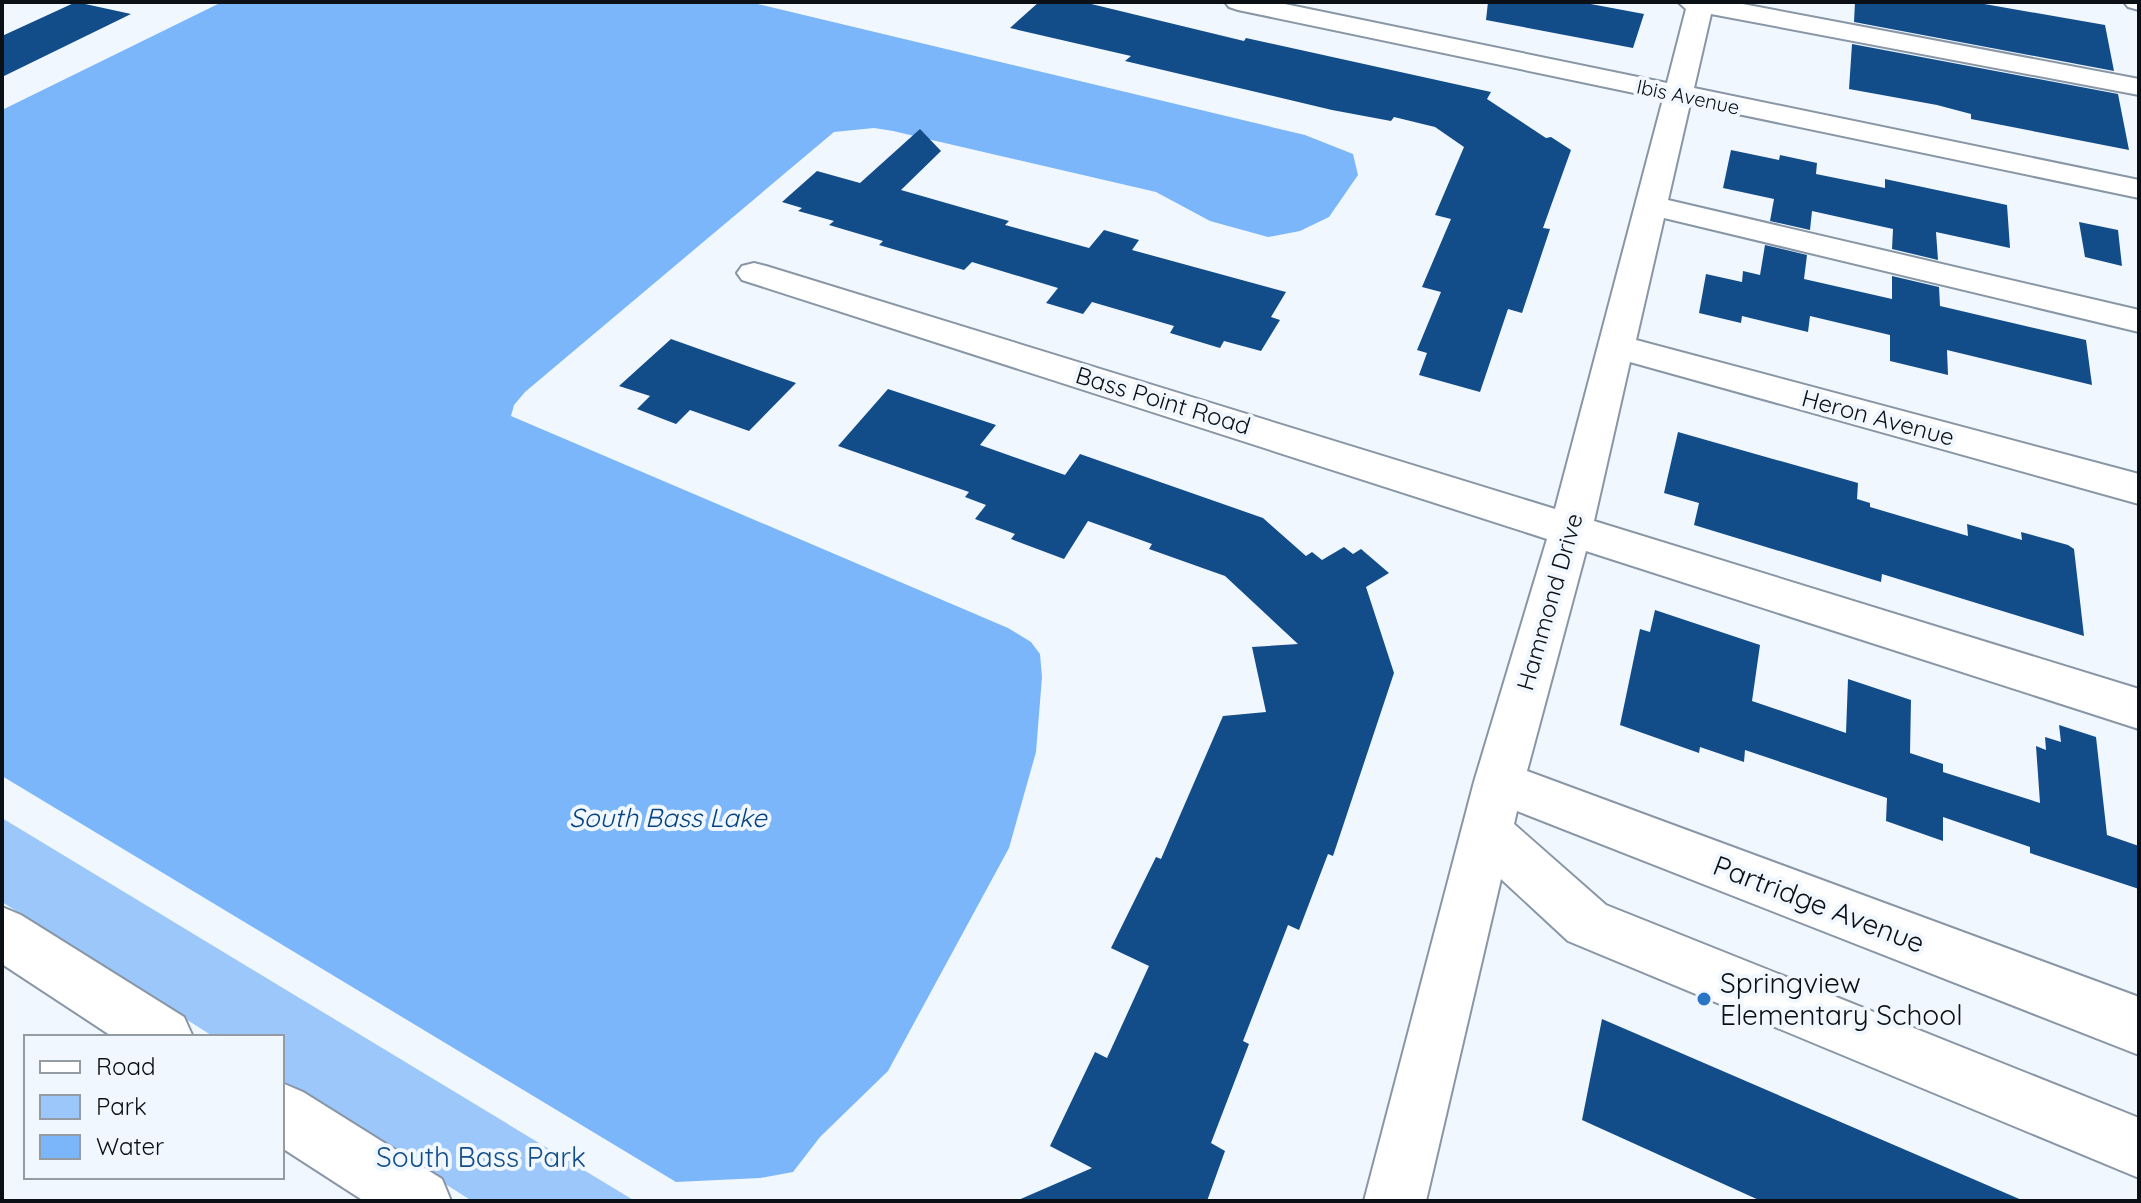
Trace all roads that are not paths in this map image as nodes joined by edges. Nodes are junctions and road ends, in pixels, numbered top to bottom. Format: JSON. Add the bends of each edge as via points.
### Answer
{"nodes":[{"id":1,"x":1238,"y":2,"type":"edge"},
{"id":2,"x":1697,"y":3,"type":"edge"},
{"id":3,"x":2139,"y":87,"type":"edge"},
{"id":4,"x":1676,"y":94,"type":"junction"},
{"id":5,"x":2139,"y":189,"type":"edge"},
{"id":6,"x":1650,"y":205,"type":"junction"},
{"id":7,"x":754,"y":273,"type":"dead end"},
{"id":8,"x":2139,"y":321,"type":"edge"},
{"id":9,"x":1617,"y":347,"type":"junction"},
{"id":10,"x":2139,"y":489,"type":"edge"},
{"id":11,"x":1571,"y":529,"type":"junction"},
{"id":12,"x":2139,"y":709,"type":"edge"},
{"id":13,"x":1493,"y":807,"type":"junction"},
{"id":14,"x":2,"y":933,"type":"edge"},
{"id":15,"x":2139,"y":1026,"type":"edge"},
{"id":16,"x":161,"y":1035,"type":"edge"},
{"id":17,"x":284,"y":1114,"type":"edge"},
{"id":18,"x":2139,"y":1148,"type":"edge"},
{"id":19,"x":420,"y":1201,"type":"edge"},
{"id":20,"x":1395,"y":1201,"type":"edge"}],
"edges":[{"from":1,"to":4,"type":"street","name":"Ibis Avenue"},
{"from":2,"to":3,"type":"street"},
{"from":2,"to":4,"type":"street","name":"Hammond Drive"},
{"from":4,"to":5,"type":"street","name":"Ibis Avenue"},
{"from":4,"to":6,"type":"street","name":"Hammond Drive"},
{"from":6,"to":8,"type":"street"},
{"from":6,"to":9,"type":"street","name":"Hammond Drive"},
{"from":7,"to":11,"type":"street","name":"Bass Point Road"},
{"from":9,"to":10,"type":"street","name":"Heron Avenue"},
{"from":9,"to":11,"type":"street","name":"Hammond Drive"},
{"from":11,"to":12,"type":"street","name":"Bass Point Road"},
{"from":11,"to":13,"type":"street","name":"Hammond Drive"},
{"from":13,"to":15,"type":"street","name":"Partridge Avenue"},
{"from":13,"to":18,"type":"street","via":[[1587,923]]},
{"from":13,"to":20,"type":"street","name":"Hammond Drive"},
{"from":14,"to":16,"type":"street"},
{"from":17,"to":19,"type":"street"}]}
